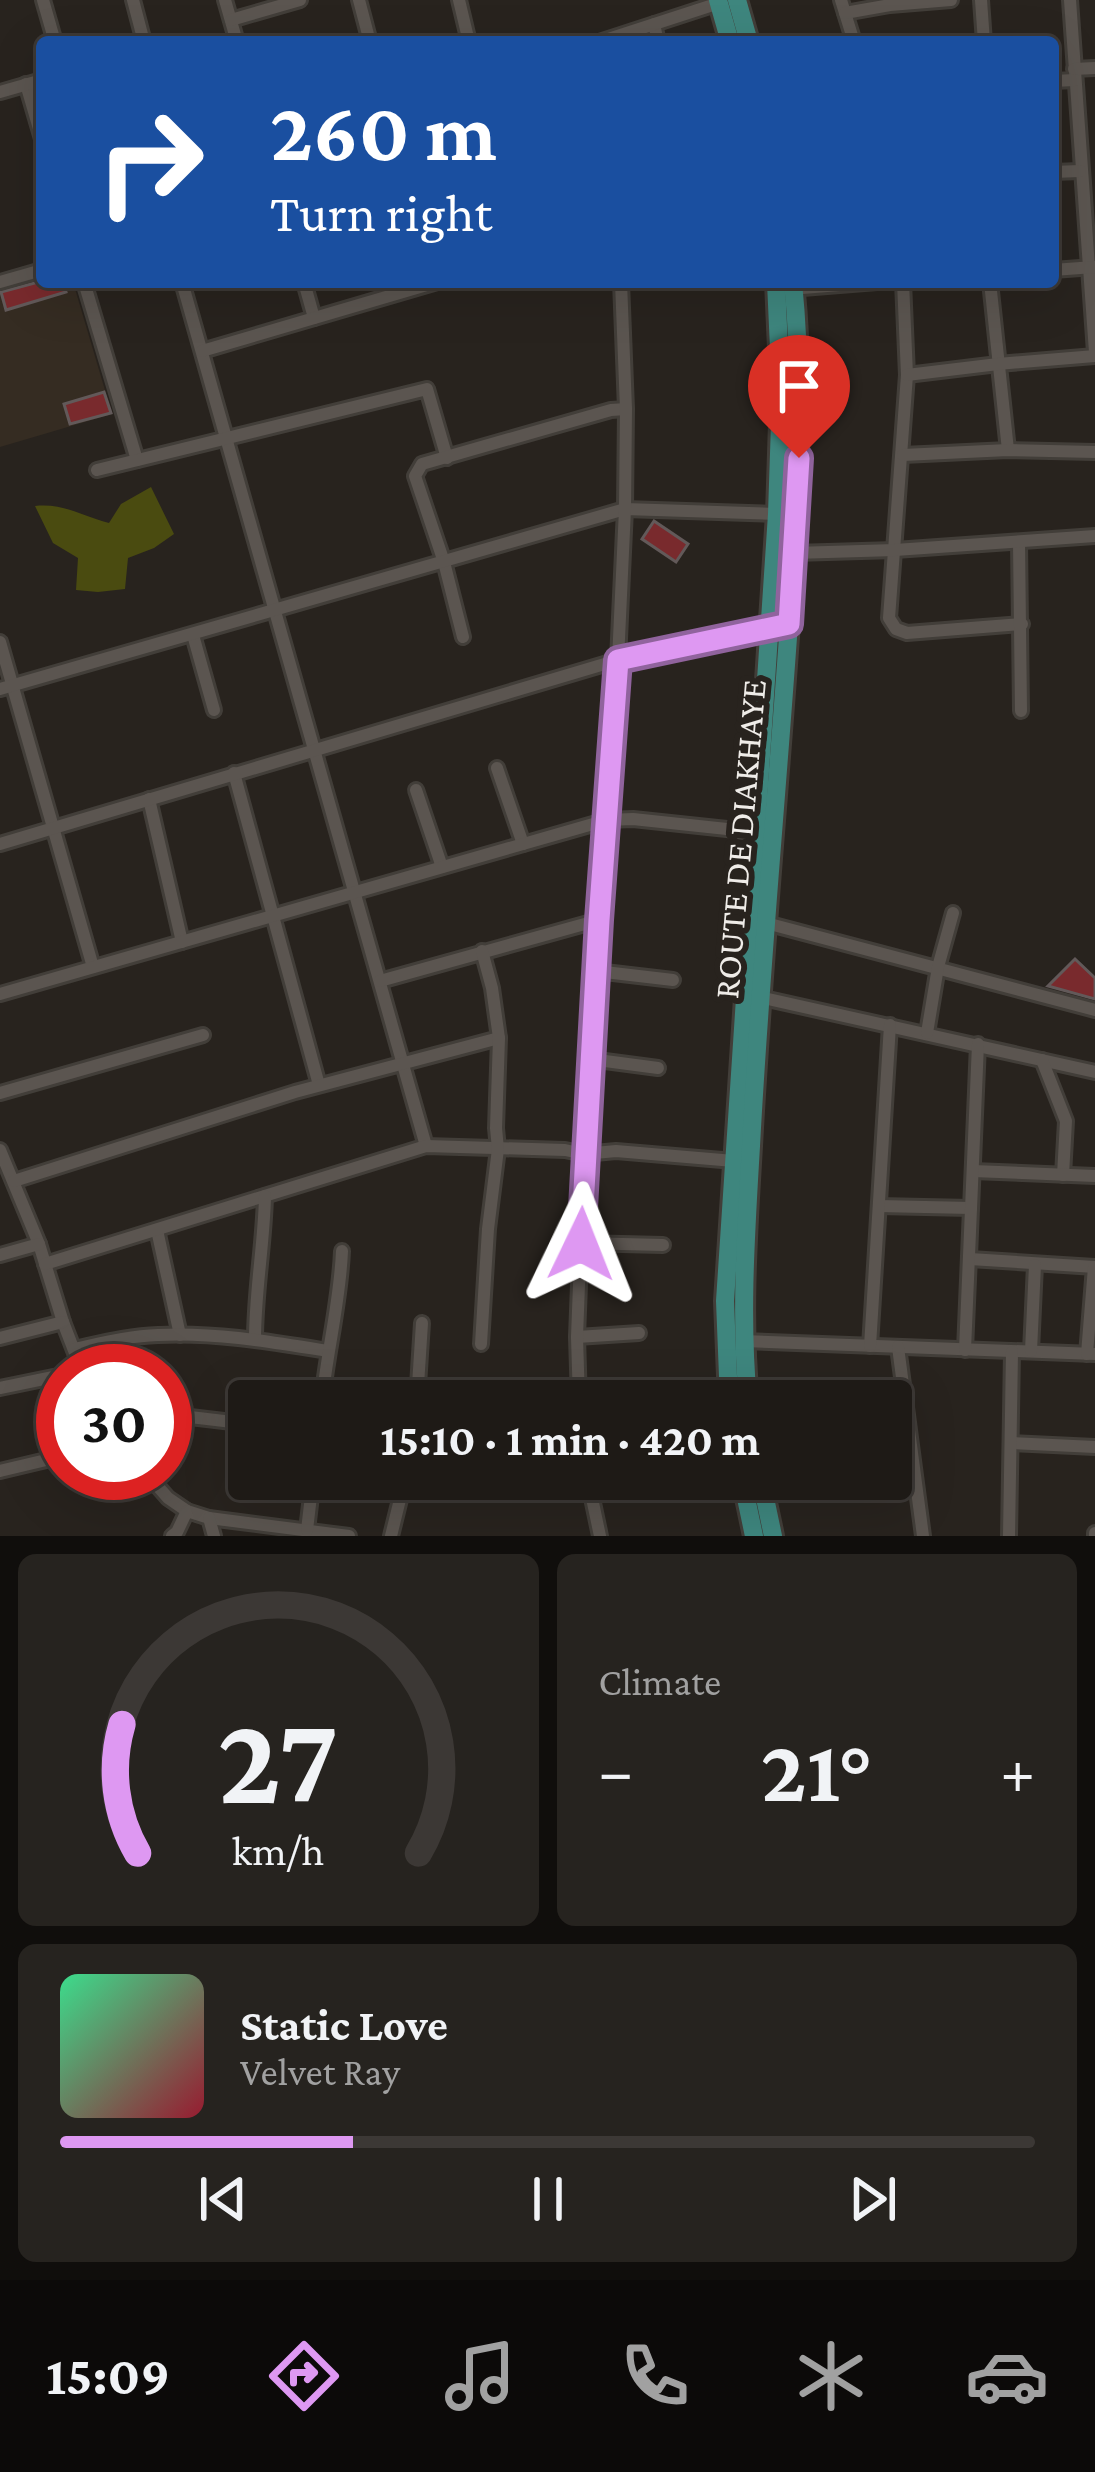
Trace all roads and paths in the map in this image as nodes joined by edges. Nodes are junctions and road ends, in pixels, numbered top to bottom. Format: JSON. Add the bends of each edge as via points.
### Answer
{"nodes":[{"id":1,"x":43,"y":0,"type":"edge"},
{"id":2,"x":133,"y":0,"type":"edge"},
{"id":3,"x":226,"y":0,"type":"edge"},
{"id":4,"x":301,"y":0,"type":"edge"},
{"id":5,"x":359,"y":0,"type":"edge"},
{"id":6,"x":459,"y":0,"type":"edge"},
{"id":7,"x":951,"y":0,"type":"edge"},
{"id":8,"x":981,"y":0,"type":"edge"},
{"id":9,"x":1070,"y":0,"type":"edge"},
{"id":10,"x":725,"y":1,"type":"edge"},
{"id":11,"x":890,"y":2,"type":"edge"},
{"id":12,"x":843,"y":6,"type":"edge"},
{"id":13,"x":231,"y":20,"type":"junction"},
{"id":14,"x":654,"y":24,"type":"junction"},
{"id":15,"x":53,"y":36,"type":"edge"},
{"id":16,"x":142,"y":36,"type":"edge"},
{"id":17,"x":235,"y":36,"type":"edge"},
{"id":18,"x":368,"y":36,"type":"edge"},
{"id":19,"x":468,"y":36,"type":"edge"},
{"id":20,"x":617,"y":36,"type":"edge"},
{"id":21,"x":657,"y":36,"type":"edge"},
{"id":22,"x":729,"y":36,"type":"edge"},
{"id":23,"x":745,"y":36,"type":"edge"},
{"id":24,"x":852,"y":36,"type":"edge"},
{"id":25,"x":984,"y":36,"type":"edge"},
{"id":26,"x":1095,"y":68,"type":"edge"},
{"id":27,"x":1075,"y":74,"type":"junction"},
{"id":28,"x":1059,"y":79,"type":"edge"},
{"id":29,"x":36,"y":82,"type":"edge"},
{"id":30,"x":26,"y":84,"type":"junction"},
{"id":31,"x":0,"y":92,"type":"edge"},
{"id":32,"x":36,"y":118,"type":"edge"},
{"id":33,"x":1080,"y":171,"type":"junction"},
{"id":34,"x":1059,"y":172,"type":"edge"},
{"id":35,"x":1092,"y":267,"type":"edge"},
{"id":36,"x":1059,"y":270,"type":"edge"},
{"id":37,"x":36,"y":272,"type":"edge"},
{"id":38,"x":0,"y":282,"type":"edge"},
{"id":39,"x":86,"y":288,"type":"edge"},
{"id":40,"x":184,"y":288,"type":"edge"},
{"id":41,"x":306,"y":288,"type":"edge"},
{"id":42,"x":401,"y":288,"type":"edge"},
{"id":43,"x":621,"y":288,"type":"edge"},
{"id":44,"x":785,"y":288,"type":"edge"},
{"id":45,"x":785,"y":288,"type":"edge"},
{"id":46,"x":903,"y":288,"type":"edge"},
{"id":47,"x":991,"y":288,"type":"edge"},
{"id":48,"x":314,"y":318,"type":"junction"},
{"id":49,"x":202,"y":351,"type":"junction"},
{"id":50,"x":1095,"y":354,"type":"edge"},
{"id":51,"x":998,"y":364,"type":"junction"},
{"id":52,"x":907,"y":375,"type":"junction"},
{"id":53,"x":626,"y":409,"type":"junction"},
{"id":54,"x":226,"y":436,"type":"junction"},
{"id":55,"x":1008,"y":450,"type":"junction"},
{"id":56,"x":1095,"y":452,"type":"edge"},
{"id":57,"x":903,"y":455,"type":"junction"},
{"id":58,"x":447,"y":458,"type":"junction"},
{"id":59,"x":137,"y":460,"type":"junction"},
{"id":60,"x":97,"y":470,"type":"dead end"},
{"id":61,"x":625,"y":509,"type":"junction"},
{"id":62,"x":777,"y":514,"type":"junction"},
{"id":63,"x":1095,"y":536,"type":"edge"},
{"id":64,"x":1019,"y":542,"type":"junction"},
{"id":65,"x":895,"y":550,"type":"junction"},
{"id":66,"x":794,"y":553,"type":"junction"},
{"id":67,"x":444,"y":562,"type":"junction"},
{"id":68,"x":275,"y":611,"type":"junction"},
{"id":69,"x":1022,"y":625,"type":"junction"},
{"id":70,"x":779,"y":626,"type":"junction"},
{"id":71,"x":193,"y":634,"type":"junction"},
{"id":72,"x":463,"y":637,"type":"dead end"},
{"id":73,"x":0,"y":643,"type":"edge"},
{"id":74,"x":618,"y":660,"type":"junction"},
{"id":75,"x":6,"y":688,"type":"edge"},
{"id":76,"x":214,"y":710,"type":"dead end"},
{"id":77,"x":1021,"y":711,"type":"dead end"},
{"id":78,"x":314,"y":749,"type":"junction"},
{"id":79,"x":497,"y":768,"type":"dead end"},
{"id":80,"x":234,"y":773,"type":"junction"},
{"id":81,"x":416,"y":790,"type":"dead end"},
{"id":82,"x":149,"y":799,"type":"junction"},
{"id":83,"x":607,"y":820,"type":"junction"},
{"id":84,"x":53,"y":828,"type":"junction"},
{"id":85,"x":755,"y":832,"type":"junction"},
{"id":86,"x":0,"y":844,"type":"edge"},
{"id":87,"x":523,"y":844,"type":"junction"},
{"id":88,"x":442,"y":867,"type":"junction"},
{"id":89,"x":355,"y":893,"type":"junction"},
{"id":90,"x":953,"y":913,"type":"dead end"},
{"id":91,"x":272,"y":916,"type":"junction"},
{"id":92,"x":599,"y":920,"type":"junction"},
{"id":93,"x":766,"y":923,"type":"junction"},
{"id":94,"x":182,"y":942,"type":"junction"},
{"id":95,"x":482,"y":951,"type":"junction"},
{"id":96,"x":938,"y":967,"type":"junction"},
{"id":97,"x":93,"y":968,"type":"junction"},
{"id":98,"x":596,"y":970,"type":"junction"},
{"id":99,"x":673,"y":980,"type":"dead end"},
{"id":100,"x":380,"y":981,"type":"junction"},
{"id":101,"x":0,"y":994,"type":"edge"},
{"id":102,"x":759,"y":997,"type":"junction"},
{"id":103,"x":1095,"y":1010,"type":"edge"},
{"id":104,"x":890,"y":1025,"type":"junction"},
{"id":105,"x":927,"y":1033,"type":"junction"},
{"id":106,"x":203,"y":1035,"type":"dead end"},
{"id":107,"x":499,"y":1038,"type":"junction"},
{"id":108,"x":977,"y":1044,"type":"junction"},
{"id":109,"x":590,"y":1059,"type":"junction"},
{"id":110,"x":1042,"y":1060,"type":"junction"},
{"id":111,"x":403,"y":1062,"type":"junction"},
{"id":112,"x":658,"y":1068,"type":"dead end"},
{"id":113,"x":1095,"y":1072,"type":"edge"},
{"id":114,"x":319,"y":1085,"type":"junction"},
{"id":115,"x":0,"y":1093,"type":"edge"},
{"id":116,"x":426,"y":1146,"type":"junction"},
{"id":117,"x":498,"y":1149,"type":"junction"},
{"id":118,"x":0,"y":1150,"type":"edge"},
{"id":119,"x":584,"y":1154,"type":"junction"},
{"id":120,"x":734,"y":1161,"type":"junction"},
{"id":121,"x":973,"y":1171,"type":"junction"},
{"id":122,"x":1063,"y":1174,"type":"junction"},
{"id":123,"x":1095,"y":1176,"type":"edge"},
{"id":124,"x":8,"y":1177,"type":"edge"},
{"id":125,"x":265,"y":1196,"type":"junction"},
{"id":126,"x":879,"y":1205,"type":"junction"},
{"id":127,"x":971,"y":1208,"type":"junction"},
{"id":128,"x":157,"y":1230,"type":"junction"},
{"id":129,"x":581,"y":1243,"type":"junction"},
{"id":130,"x":39,"y":1244,"type":"junction"},
{"id":131,"x":663,"y":1245,"type":"dead end"},
{"id":132,"x":342,"y":1251,"type":"dead end"},
{"id":133,"x":0,"y":1255,"type":"edge"},
{"id":134,"x":970,"y":1259,"type":"junction"},
{"id":135,"x":45,"y":1264,"type":"junction"},
{"id":136,"x":1035,"y":1265,"type":"junction"},
{"id":137,"x":1094,"y":1267,"type":"edge"},
{"id":138,"x":63,"y":1322,"type":"junction"},
{"id":139,"x":422,"y":1323,"type":"dead end"},
{"id":140,"x":639,"y":1333,"type":"dead end"},
{"id":141,"x":180,"y":1335,"type":"junction"},
{"id":142,"x":577,"y":1336,"type":"junction"},
{"id":143,"x":0,"y":1338,"type":"edge"},
{"id":144,"x":255,"y":1339,"type":"junction"},
{"id":145,"x":742,"y":1341,"type":"junction"},
{"id":146,"x":72,"y":1344,"type":"edge"},
{"id":147,"x":97,"y":1344,"type":"edge"},
{"id":148,"x":481,"y":1344,"type":"dead end"},
{"id":149,"x":870,"y":1346,"type":"junction"},
{"id":150,"x":898,"y":1348,"type":"junction"},
{"id":151,"x":964,"y":1350,"type":"junction"},
{"id":152,"x":328,"y":1351,"type":"junction"},
{"id":153,"x":1012,"y":1352,"type":"junction"},
{"id":154,"x":1030,"y":1352,"type":"junction"},
{"id":155,"x":1091,"y":1354,"type":"edge"},
{"id":156,"x":325,"y":1380,"type":"edge"},
{"id":157,"x":418,"y":1380,"type":"edge"},
{"id":158,"x":578,"y":1380,"type":"edge"},
{"id":159,"x":727,"y":1380,"type":"edge"},
{"id":160,"x":746,"y":1380,"type":"edge"},
{"id":161,"x":36,"y":1381,"type":"edge"},
{"id":162,"x":0,"y":1388,"type":"edge"},
{"id":163,"x":192,"y":1417,"type":"edge"},
{"id":164,"x":228,"y":1422,"type":"edge"},
{"id":165,"x":1011,"y":1443,"type":"junction"},
{"id":166,"x":1095,"y":1447,"type":"edge"},
{"id":167,"x":36,"y":1462,"type":"edge"},
{"id":168,"x":0,"y":1471,"type":"edge"},
{"id":169,"x":171,"y":1500,"type":"edge"},
{"id":170,"x":311,"y":1500,"type":"edge"},
{"id":171,"x":400,"y":1500,"type":"edge"},
{"id":172,"x":592,"y":1500,"type":"edge"},
{"id":173,"x":746,"y":1500,"type":"edge"},
{"id":174,"x":764,"y":1500,"type":"edge"},
{"id":175,"x":187,"y":1511,"type":"junction"},
{"id":176,"x":209,"y":1518,"type":"junction"},
{"id":177,"x":307,"y":1530,"type":"junction"},
{"id":178,"x":338,"y":1535,"type":"edge"},
{"id":179,"x":172,"y":1536,"type":"edge"},
{"id":180,"x":214,"y":1536,"type":"edge"},
{"id":181,"x":349,"y":1536,"type":"edge"},
{"id":182,"x":391,"y":1536,"type":"edge"},
{"id":183,"x":600,"y":1536,"type":"edge"},
{"id":184,"x":754,"y":1536,"type":"edge"},
{"id":185,"x":772,"y":1536,"type":"edge"},
{"id":186,"x":923,"y":1536,"type":"edge"},
{"id":187,"x":1009,"y":1536,"type":"edge"}],
"edges":[{"from":1,"to":15,"type":"street"},
{"from":2,"to":16,"type":"street"},
{"from":3,"to":13,"type":"street"},
{"from":4,"to":13,"type":"street"},
{"from":5,"to":18,"type":"street"},
{"from":6,"to":19,"type":"street"},
{"from":7,"to":11,"type":"street"},
{"from":8,"to":25,"type":"street"},
{"from":9,"to":27,"type":"street"},
{"from":10,"to":14,"type":"street"},
{"from":10,"to":22,"type":"main road"},
{"from":10,"to":23,"type":"main road"},
{"from":11,"to":12,"type":"street"},
{"from":12,"to":24,"type":"street"},
{"from":13,"to":17,"type":"street"},
{"from":14,"to":20,"type":"street"},
{"from":14,"to":21,"type":"street"},
{"from":26,"to":27,"type":"street"},
{"from":27,"to":28,"type":"street"},
{"from":27,"to":33,"type":"street"},
{"from":29,"to":30,"type":"street"},
{"from":30,"to":31,"type":"street"},
{"from":30,"to":32,"type":"street"},
{"from":33,"to":34,"type":"street"},
{"from":33,"to":35,"type":"street"},
{"from":35,"to":36,"type":"street"},
{"from":35,"to":50,"type":"street"},
{"from":37,"to":38,"type":"street"},
{"from":39,"to":59,"type":"street"},
{"from":40,"to":49,"type":"street"},
{"from":41,"to":48,"type":"street"},
{"from":42,"to":48,"type":"street"},
{"from":43,"to":53,"type":"street"},
{"from":44,"to":62,"type":"main road","name":"ROUTE DE DIAKHAYE"},
{"from":45,"to":66,"type":"main road","name":"ROUTE DE DIAKHAYE","via":[[799,374]]},
{"from":46,"to":52,"type":"street"},
{"from":47,"to":51,"type":"street"},
{"from":48,"to":49,"type":"street"},
{"from":49,"to":54,"type":"street"},
{"from":50,"to":51,"type":"street"},
{"from":51,"to":52,"type":"street"},
{"from":51,"to":55,"type":"street"},
{"from":52,"to":57,"type":"street"},
{"from":53,"to":58,"type":"street"},
{"from":53,"to":61,"type":"street"},
{"from":54,"to":58,"type":"street","via":[[427,388]]},
{"from":54,"to":59,"type":"street"},
{"from":54,"to":68,"type":"street"},
{"from":55,"to":56,"type":"street"},
{"from":55,"to":57,"type":"street"},
{"from":57,"to":65,"type":"street"},
{"from":58,"to":67,"type":"street","via":[[422,464],[415,476]]},
{"from":59,"to":60,"type":"street"},
{"from":61,"to":62,"type":"street"},
{"from":61,"to":67,"type":"street"},
{"from":61,"to":74,"type":"street"},
{"from":62,"to":70,"type":"main road","name":"ROUTE DE DIAKHAYE"},
{"from":63,"to":64,"type":"street"},
{"from":64,"to":65,"type":"street"},
{"from":64,"to":69,"type":"street"},
{"from":65,"to":66,"type":"street"},
{"from":65,"to":69,"type":"street","via":[[889,618],[896,629]]},
{"from":66,"to":70,"type":"main road","name":"ROUTE DE DIAKHAYE"},
{"from":67,"to":68,"type":"street"},
{"from":67,"to":72,"type":"street"},
{"from":68,"to":71,"type":"street"},
{"from":68,"to":78,"type":"street"},
{"from":69,"to":77,"type":"street"},
{"from":70,"to":74,"type":"street"},
{"from":70,"to":85,"type":"main road","name":"ROUTE DE DIAKHAYE"},
{"from":70,"to":93,"type":"main road","name":"ROUTE DE DIAKHAYE"},
{"from":71,"to":75,"type":"street"},
{"from":71,"to":76,"type":"street"},
{"from":73,"to":75,"type":"street"},
{"from":74,"to":78,"type":"street"},
{"from":74,"to":83,"type":"street"},
{"from":75,"to":84,"type":"street"},
{"from":78,"to":80,"type":"street"},
{"from":78,"to":89,"type":"street"},
{"from":79,"to":87,"type":"street"},
{"from":80,"to":82,"type":"street"},
{"from":80,"to":91,"type":"street"},
{"from":81,"to":88,"type":"street"},
{"from":82,"to":84,"type":"street"},
{"from":82,"to":94,"type":"street"},
{"from":83,"to":85,"type":"street"},
{"from":83,"to":87,"type":"street"},
{"from":83,"to":92,"type":"street"},
{"from":84,"to":86,"type":"street"},
{"from":84,"to":97,"type":"street"},
{"from":85,"to":120,"type":"main road","name":"ROUTE DE DIAKHAYE"},
{"from":87,"to":88,"type":"street"},
{"from":88,"to":89,"type":"street"},
{"from":89,"to":91,"type":"street"},
{"from":89,"to":100,"type":"street"},
{"from":90,"to":96,"type":"street"},
{"from":91,"to":94,"type":"street"},
{"from":91,"to":114,"type":"street"},
{"from":92,"to":95,"type":"street"},
{"from":92,"to":98,"type":"street"},
{"from":93,"to":96,"type":"street"},
{"from":93,"to":102,"type":"main road","name":"ROUTE DE DIAKHAYE"},
{"from":94,"to":97,"type":"street"},
{"from":95,"to":100,"type":"street"},
{"from":95,"to":107,"type":"street"},
{"from":96,"to":103,"type":"street"},
{"from":96,"to":105,"type":"street"},
{"from":97,"to":101,"type":"street"},
{"from":98,"to":99,"type":"street"},
{"from":98,"to":109,"type":"street"},
{"from":100,"to":111,"type":"street"},
{"from":102,"to":104,"type":"street"},
{"from":102,"to":145,"type":"main road","name":"ROUTE DE DIAKHAYE"},
{"from":104,"to":105,"type":"street"},
{"from":104,"to":126,"type":"street"},
{"from":105,"to":108,"type":"street"},
{"from":106,"to":115,"type":"street"},
{"from":107,"to":111,"type":"street"},
{"from":107,"to":117,"type":"street"},
{"from":108,"to":110,"type":"street"},
{"from":108,"to":121,"type":"street"},
{"from":109,"to":112,"type":"street"},
{"from":109,"to":119,"type":"street"},
{"from":110,"to":113,"type":"street"},
{"from":110,"to":122,"type":"street","via":[[1066,1121]]},
{"from":111,"to":114,"type":"street"},
{"from":111,"to":116,"type":"street"},
{"from":114,"to":124,"type":"street"},
{"from":116,"to":117,"type":"street"},
{"from":116,"to":125,"type":"street"},
{"from":117,"to":119,"type":"street"},
{"from":117,"to":148,"type":"street"},
{"from":118,"to":124,"type":"street"},
{"from":119,"to":120,"type":"street"},
{"from":119,"to":129,"type":"street"},
{"from":120,"to":159,"type":"main road","name":"ROUTE DE DIAKHAYE"},
{"from":121,"to":122,"type":"street"},
{"from":121,"to":127,"type":"street"},
{"from":122,"to":123,"type":"street"},
{"from":124,"to":130,"type":"street"},
{"from":125,"to":128,"type":"street"},
{"from":125,"to":144,"type":"street"},
{"from":126,"to":127,"type":"street"},
{"from":126,"to":149,"type":"street"},
{"from":127,"to":134,"type":"street"},
{"from":128,"to":135,"type":"street"},
{"from":128,"to":141,"type":"street"},
{"from":129,"to":131,"type":"street"},
{"from":129,"to":142,"type":"street"},
{"from":130,"to":133,"type":"street"},
{"from":130,"to":135,"type":"street"},
{"from":132,"to":152,"type":"street"},
{"from":134,"to":136,"type":"street"},
{"from":134,"to":151,"type":"street"},
{"from":135,"to":138,"type":"street"},
{"from":136,"to":137,"type":"street"},
{"from":136,"to":154,"type":"street"},
{"from":137,"to":155,"type":"street"},
{"from":138,"to":143,"type":"street"},
{"from":138,"to":146,"type":"street"},
{"from":139,"to":157,"type":"street"},
{"from":140,"to":142,"type":"street"},
{"from":141,"to":144,"type":"street"},
{"from":141,"to":147,"type":"street"},
{"from":142,"to":158,"type":"street"},
{"from":144,"to":152,"type":"street"},
{"from":145,"to":149,"type":"street"},
{"from":145,"to":160,"type":"main road","name":"ROUTE DE DIAKHAYE"},
{"from":149,"to":150,"type":"street"},
{"from":150,"to":151,"type":"street"},
{"from":150,"to":186,"type":"street"},
{"from":151,"to":153,"type":"street"},
{"from":152,"to":156,"type":"street"},
{"from":153,"to":154,"type":"street"},
{"from":153,"to":165,"type":"street"},
{"from":154,"to":155,"type":"street"},
{"from":161,"to":162,"type":"street"},
{"from":163,"to":164,"type":"street"},
{"from":165,"to":166,"type":"street"},
{"from":165,"to":187,"type":"street"},
{"from":167,"to":168,"type":"street"},
{"from":169,"to":175,"type":"street"},
{"from":170,"to":177,"type":"street"},
{"from":171,"to":182,"type":"street"},
{"from":172,"to":183,"type":"street"},
{"from":173,"to":184,"type":"main road"},
{"from":174,"to":185,"type":"main road"},
{"from":175,"to":176,"type":"street"},
{"from":175,"to":179,"type":"street"},
{"from":176,"to":177,"type":"street"},
{"from":176,"to":180,"type":"street"},
{"from":177,"to":178,"type":"street"},
{"from":178,"to":181,"type":"street"}]}
